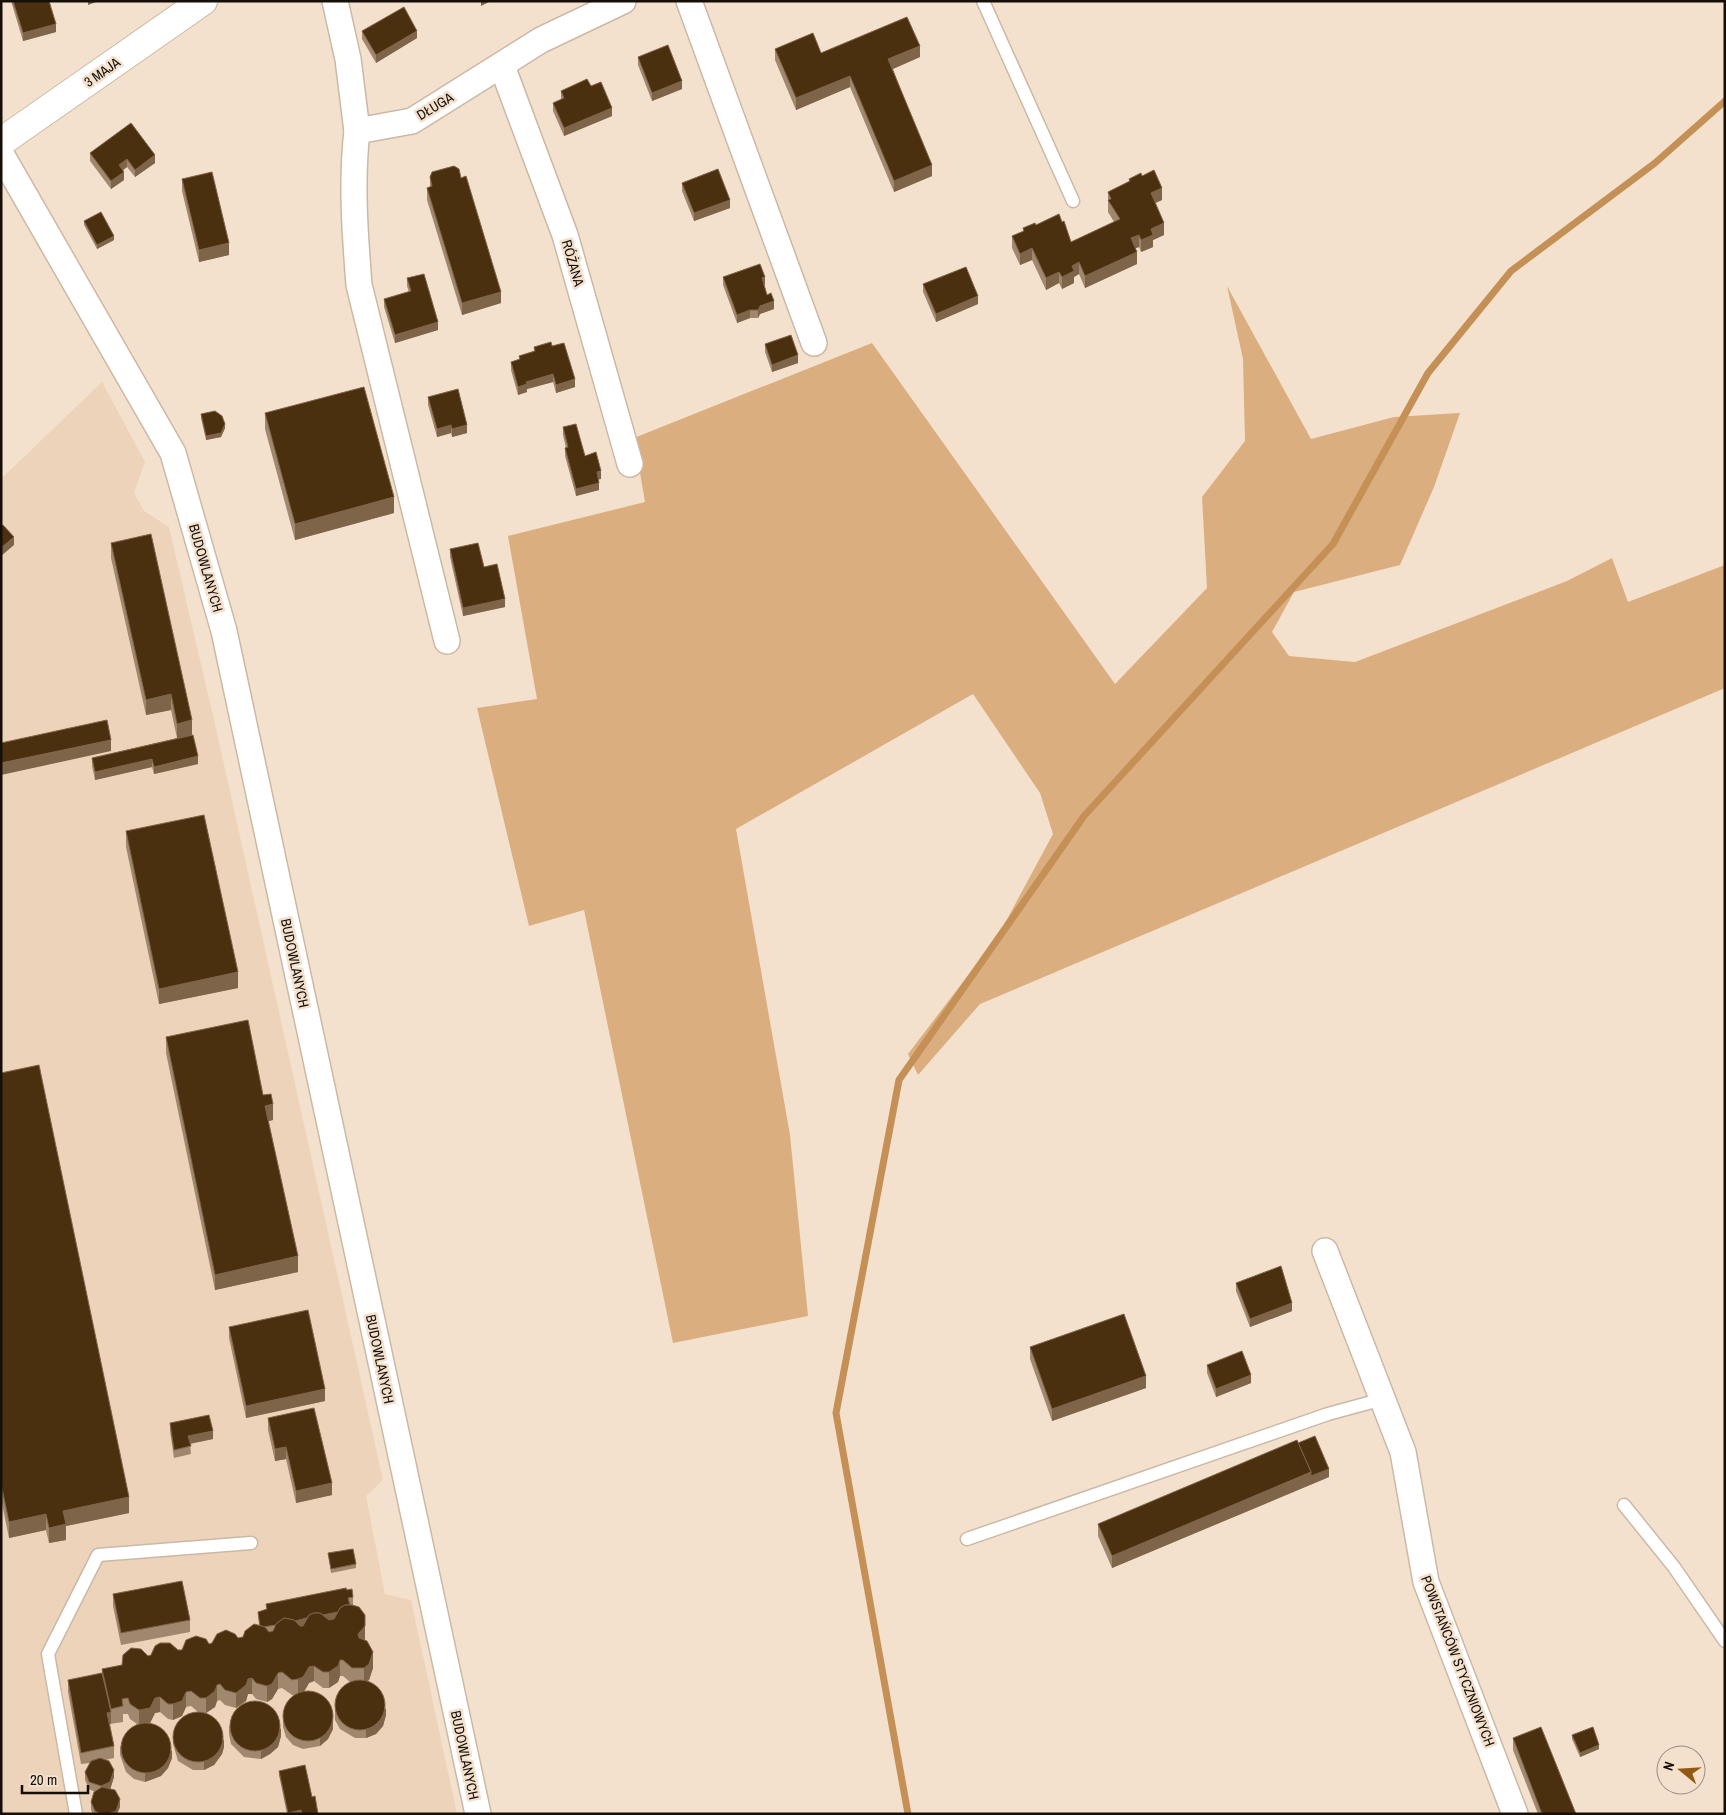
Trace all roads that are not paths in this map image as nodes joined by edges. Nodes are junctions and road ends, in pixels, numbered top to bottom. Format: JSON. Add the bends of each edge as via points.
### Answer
{"nodes":[{"id":1,"x":203,"y":1,"type":"edge"},
{"id":2,"x":335,"y":1,"type":"edge"},
{"id":3,"x":623,"y":1,"type":"edge"},
{"id":4,"x":689,"y":1,"type":"edge"},
{"id":5,"x":983,"y":1,"type":"edge"},
{"id":6,"x":502,"y":66,"type":"junction"},
{"id":7,"x":357,"y":131,"type":"junction"},
{"id":8,"x":1,"y":142,"type":"edge"},
{"id":9,"x":1,"y":154,"type":"edge"},
{"id":10,"x":1073,"y":201,"type":"dead end"},
{"id":11,"x":814,"y":343,"type":"dead end"},
{"id":12,"x":630,"y":464,"type":"dead end"},
{"id":13,"x":447,"y":641,"type":"dead end"},
{"id":14,"x":1325,"y":1251,"type":"dead end"},
{"id":15,"x":1383,"y":1399,"type":"junction"},
{"id":16,"x":1624,"y":1504,"type":"dead end"},
{"id":17,"x":967,"y":1539,"type":"dead end"},
{"id":18,"x":251,"y":1543,"type":"dead end"},
{"id":19,"x":1725,"y":1641,"type":"edge"},
{"id":20,"x":76,"y":1814,"type":"edge"},
{"id":21,"x":478,"y":1814,"type":"edge"},
{"id":22,"x":1515,"y":1814,"type":"edge"}],
"edges":[{"from":1,"to":8,"type":"street","name":"3 MAJA"},
{"from":2,"to":7,"type":"street","via":[[348,59]]},
{"from":3,"to":6,"type":"street","name":"DŁUGA","via":[[541,40]]},
{"from":4,"to":11,"type":"street"},
{"from":5,"to":10,"type":"lane"},
{"from":6,"to":7,"type":"street","name":"DŁUGA","via":[[412,121]]},
{"from":6,"to":12,"type":"street","name":"RÓŻANA","via":[[565,235]]},
{"from":7,"to":13,"type":"street","via":[[355,230],[359,285]]},
{"from":9,"to":21,"type":"street","name":"BUDOWLANYCH","via":[[173,453],[179,472],[224,631]]},
{"from":14,"to":15,"type":"street","name":"POWSTAŃCÓW STYCZNIOWYCH"},
{"from":15,"to":17,"type":"lane","via":[[1328,1414]]},
{"from":15,"to":22,"type":"street","name":"POWSTAŃCÓW STYCZNIOWYCH","via":[[1403,1452],[1426,1582]]},
{"from":16,"to":19,"type":"lane","via":[[1674,1567]]},
{"from":18,"to":20,"type":"lane","via":[[98,1555],[48,1654]]}]}
